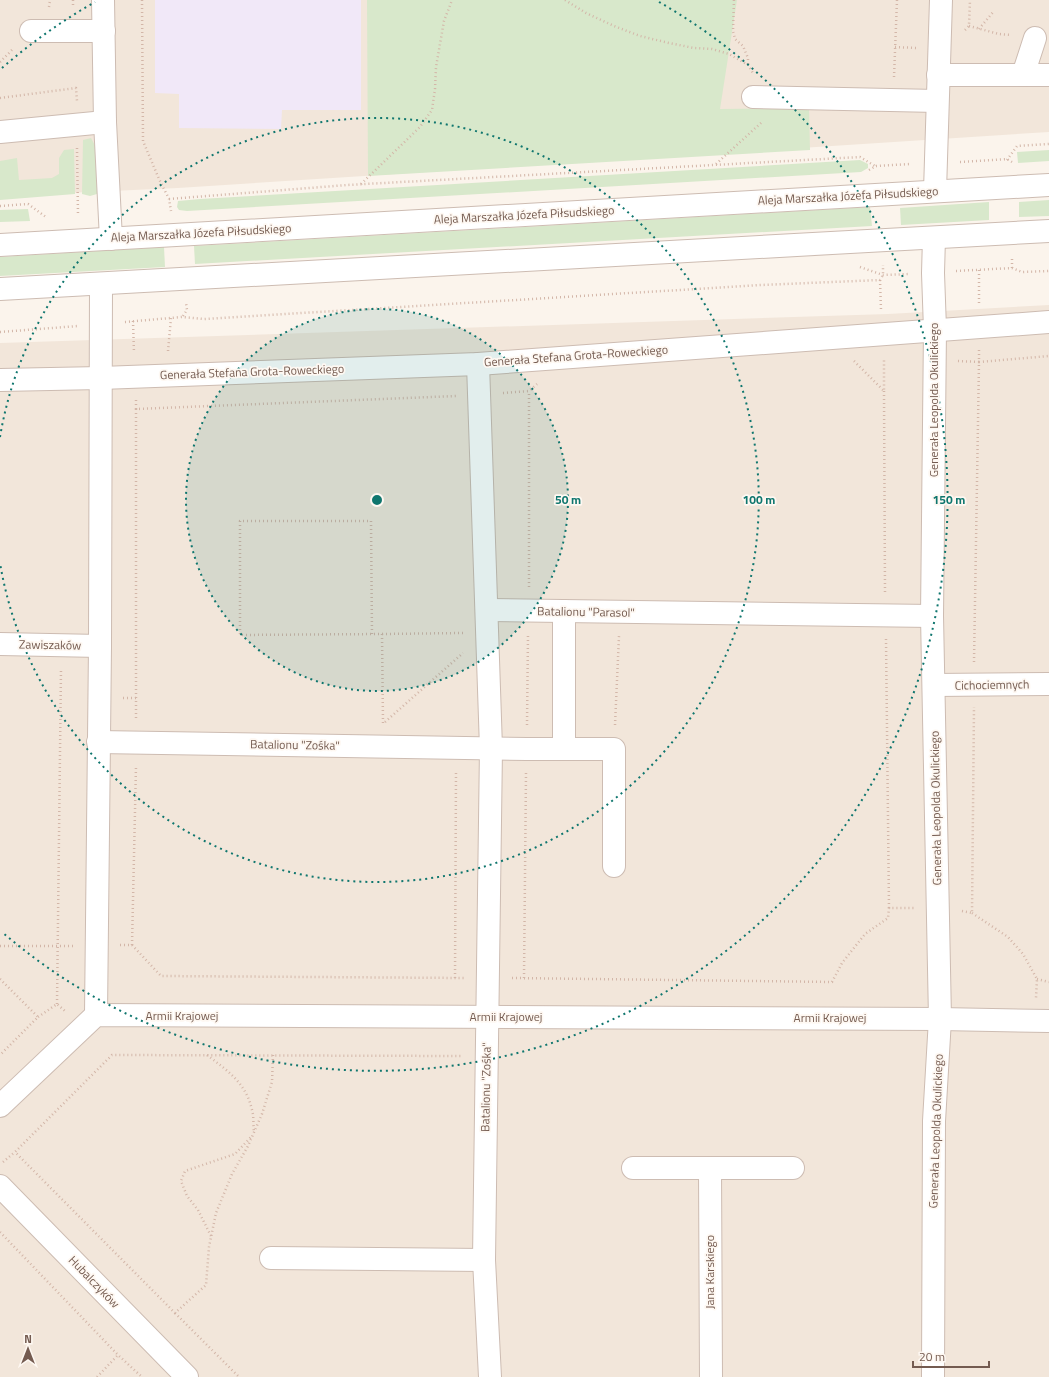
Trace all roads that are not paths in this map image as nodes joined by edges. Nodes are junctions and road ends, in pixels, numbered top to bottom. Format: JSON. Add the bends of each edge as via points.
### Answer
{"nodes":[{"id":1,"x":103,"y":0,"type":"edge"},
{"id":2,"x":941,"y":0,"type":"edge"},
{"id":3,"x":31,"y":31,"type":"dead end"},
{"id":4,"x":104,"y":31,"type":"junction"},
{"id":5,"x":1035,"y":38,"type":"dead end"},
{"id":6,"x":938,"y":75,"type":"junction"},
{"id":7,"x":1023,"y":75,"type":"junction"},
{"id":8,"x":1049,"y":75,"type":"edge"},
{"id":9,"x":753,"y":97,"type":"dead end"},
{"id":10,"x":937,"y":101,"type":"junction"},
{"id":11,"x":105,"y":122,"type":"junction"},
{"id":12,"x":0,"y":132,"type":"edge"},
{"id":13,"x":1049,"y":185,"type":"edge"},
{"id":14,"x":935,"y":191,"type":"junction"},
{"id":15,"x":1049,"y":231,"type":"edge"},
{"id":16,"x":934,"y":238,"type":"junction"},
{"id":17,"x":110,"y":239,"type":"junction"},
{"id":18,"x":0,"y":245,"type":"edge"},
{"id":19,"x":101,"y":284,"type":"junction"},
{"id":20,"x":0,"y":290,"type":"edge"},
{"id":21,"x":1049,"y":322,"type":"edge"},
{"id":22,"x":935,"y":329,"type":"junction"},
{"id":23,"x":478,"y":364,"type":"junction"},
{"id":24,"x":102,"y":378,"type":"junction"},
{"id":25,"x":0,"y":380,"type":"edge"},
{"id":26,"x":487,"y":610,"type":"junction"},
{"id":27,"x":564,"y":611,"type":"junction"},
{"id":28,"x":932,"y":616,"type":"junction"},
{"id":29,"x":0,"y":644,"type":"edge"},
{"id":30,"x":100,"y":646,"type":"junction"},
{"id":31,"x":1049,"y":684,"type":"edge"},
{"id":32,"x":934,"y":685,"type":"junction"},
{"id":33,"x":98,"y":742,"type":"junction"},
{"id":34,"x":491,"y":748,"type":"junction"},
{"id":35,"x":564,"y":749,"type":"junction"},
{"id":36,"x":614,"y":866,"type":"dead end"},
{"id":37,"x":96,"y":1015,"type":"junction"},
{"id":38,"x":486,"y":1017,"type":"junction"},
{"id":39,"x":940,"y":1018,"type":"junction"},
{"id":40,"x":1042,"y":1021,"type":"edge"},
{"id":41,"x":0,"y":1106,"type":"edge"},
{"id":42,"x":633,"y":1168,"type":"dead end"},
{"id":43,"x":710,"y":1168,"type":"junction"},
{"id":44,"x":793,"y":1168,"type":"dead end"},
{"id":45,"x":0,"y":1186,"type":"edge"},
{"id":46,"x":271,"y":1258,"type":"dead end"},
{"id":47,"x":484,"y":1260,"type":"junction"},
{"id":48,"x":185,"y":1376,"type":"edge"},
{"id":49,"x":490,"y":1377,"type":"edge"},
{"id":50,"x":711,"y":1377,"type":"edge"},
{"id":51,"x":932,"y":1377,"type":"edge"}],
"edges":[{"from":1,"to":4,"type":"street"},
{"from":2,"to":6,"type":"street"},
{"from":3,"to":4,"type":"street"},
{"from":4,"to":11,"type":"street"},
{"from":5,"to":7,"type":"street"},
{"from":6,"to":7,"type":"street"},
{"from":6,"to":10,"type":"street"},
{"from":7,"to":8,"type":"street"},
{"from":9,"to":10,"type":"street"},
{"from":10,"to":14,"type":"street"},
{"from":11,"to":12,"type":"street"},
{"from":11,"to":17,"type":"street"},
{"from":13,"to":14,"type":"street","name":"Aleja Marszałka Józefa Piłsudskiego"},
{"from":14,"to":17,"type":"street","name":"Aleja Marszałka Józefa Piłsudskiego"},
{"from":15,"to":16,"type":"street"},
{"from":16,"to":19,"type":"street"},
{"from":16,"to":22,"type":"street","name":"Generała Leopolda Okulickiego"},
{"from":17,"to":18,"type":"street","name":"Aleja Marszałka Józefa Piłsudskiego"},
{"from":19,"to":20,"type":"street"},
{"from":19,"to":24,"type":"street"},
{"from":21,"to":22,"type":"street","name":"Generała Stefana Grota-Roweckiego"},
{"from":22,"to":23,"type":"street","name":"Generała Stefana Grota-Roweckiego"},
{"from":22,"to":28,"type":"street","name":"Generała Leopolda Okulickiego"},
{"from":23,"to":24,"type":"street","name":"Generała Stefana Grota-Roweckiego"},
{"from":23,"to":26,"type":"street"},
{"from":24,"to":25,"type":"street","name":"Generała Stefana Grota-Roweckiego"},
{"from":24,"to":30,"type":"street"},
{"from":26,"to":27,"type":"street","name":"Batalionu \"Parasol\""},
{"from":26,"to":34,"type":"street","name":"Batalionu \"Zośka\"","via":[[480,633]]},
{"from":27,"to":28,"type":"street","name":"Batalionu \"Parasol\""},
{"from":27,"to":35,"type":"street"},
{"from":28,"to":32,"type":"street","name":"Generała Leopolda Okulickiego"},
{"from":29,"to":30,"type":"street","name":"Zawiszaków"},
{"from":30,"to":33,"type":"street"},
{"from":31,"to":32,"type":"street","name":"Cichociemnych"},
{"from":32,"to":39,"type":"street","name":"Generała Leopolda Okulickiego"},
{"from":33,"to":34,"type":"street","name":"Batalionu \"Zośka\""},
{"from":33,"to":37,"type":"street"},
{"from":34,"to":35,"type":"street","name":"Batalionu \"Zośka\""},
{"from":34,"to":38,"type":"street","name":"Batalionu \"Zośka\""},
{"from":35,"to":36,"type":"street","name":"Batalionu \"Zośka\"","via":[[614,749]]},
{"from":37,"to":38,"type":"street","name":"Armii Krajowej"},
{"from":37,"to":41,"type":"street"},
{"from":38,"to":39,"type":"street","name":"Armii Krajowej"},
{"from":38,"to":47,"type":"street","name":"Batalionu \"Zośka\""},
{"from":39,"to":40,"type":"street","name":"Armii Krajowej"},
{"from":39,"to":51,"type":"street","name":"Generała Leopolda Okulickiego","via":[[934,1121]]},
{"from":42,"to":43,"type":"street"},
{"from":43,"to":44,"type":"street"},
{"from":43,"to":50,"type":"street","name":"Jana Karskiego"},
{"from":45,"to":48,"type":"street","name":"Hubalczyków"},
{"from":46,"to":47,"type":"street"},
{"from":47,"to":49,"type":"street","name":"Batalionu \"Zośka\""}]}
